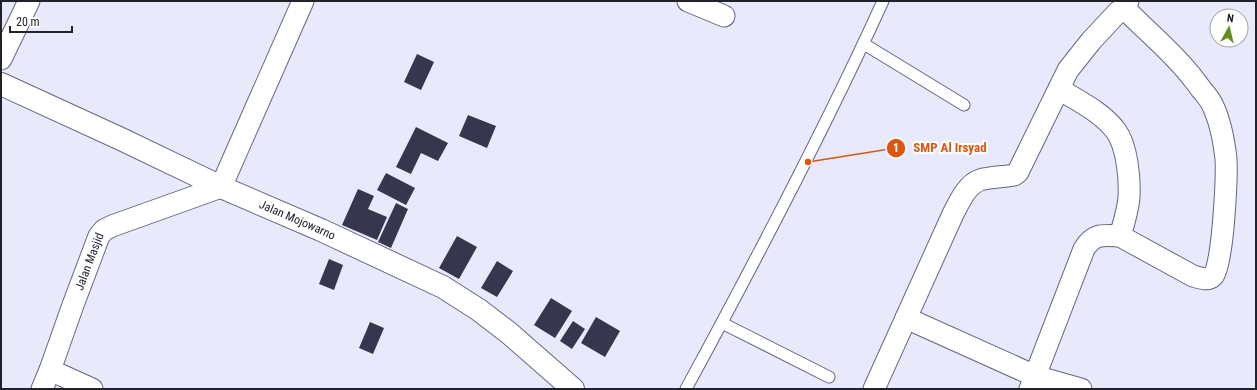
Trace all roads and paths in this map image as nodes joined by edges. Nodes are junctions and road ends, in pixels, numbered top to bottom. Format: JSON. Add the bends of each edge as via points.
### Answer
{"nodes":[{"id":1,"x":29,"y":1,"type":"edge"},
{"id":2,"x":303,"y":1,"type":"edge"},
{"id":3,"x":688,"y":1,"type":"edge"},
{"id":4,"x":883,"y":1,"type":"edge"},
{"id":5,"x":1125,"y":5,"type":"edge"},
{"id":6,"x":724,"y":16,"type":"dead end"},
{"id":7,"x":864,"y":44,"type":"junction"},
{"id":8,"x":1,"y":60,"type":"edge"},
{"id":9,"x":1,"y":84,"type":"edge"},
{"id":10,"x":1059,"y":89,"type":"junction"},
{"id":11,"x":964,"y":105,"type":"dead end"},
{"id":12,"x":220,"y":187,"type":"junction"},
{"id":13,"x":1120,"y":236,"type":"junction"},
{"id":14,"x":906,"y":318,"type":"junction"},
{"id":15,"x":722,"y":323,"type":"junction"},
{"id":16,"x":50,"y":370,"type":"junction"},
{"id":17,"x":830,"y":377,"type":"dead end"},
{"id":18,"x":1033,"y":382,"type":"edge"},
{"id":19,"x":42,"y":389,"type":"edge"},
{"id":20,"x":92,"y":389,"type":"edge"},
{"id":21,"x":573,"y":389,"type":"edge"},
{"id":22,"x":686,"y":389,"type":"edge"},
{"id":23,"x":874,"y":389,"type":"edge"},
{"id":24,"x":1081,"y":389,"type":"edge"}],
"edges":[{"from":1,"to":8,"type":"street"},
{"from":2,"to":12,"type":"street"},
{"from":3,"to":6,"type":"street"},
{"from":4,"to":7,"type":"lane"},
{"from":5,"to":10,"type":"street","via":[[1076,59]]},
{"from":5,"to":13,"type":"street","via":[[1128,12],[1191,74],[1212,103],[1221,129],[1226,160],[1220,259],[1213,277],[1206,279],[1193,276]]},
{"from":7,"to":11,"type":"lane"},
{"from":7,"to":15,"type":"lane"},
{"from":9,"to":12,"type":"street","name":"Jalan Mojowarno"},
{"from":10,"to":13,"type":"street","via":[[1098,113],[1116,131],[1124,148],[1129,196]]},
{"from":10,"to":14,"type":"street","via":[[1018,172],[1014,175],[980,180],[972,184],[964,194]]},
{"from":12,"to":16,"type":"street","name":"Jalan Masjid","via":[[104,230],[94,248]]},
{"from":12,"to":21,"type":"street","name":"Jalan Mojowarno","via":[[321,230],[443,287],[509,333]]},
{"from":13,"to":18,"type":"street","via":[[1099,235],[1084,249]]},
{"from":14,"to":18,"type":"street"},
{"from":14,"to":23,"type":"street"},
{"from":15,"to":17,"type":"lane"},
{"from":15,"to":22,"type":"lane"},
{"from":16,"to":19,"type":"street","name":"Jalan Masjid"},
{"from":16,"to":20,"type":"street"},
{"from":18,"to":24,"type":"street"}]}
